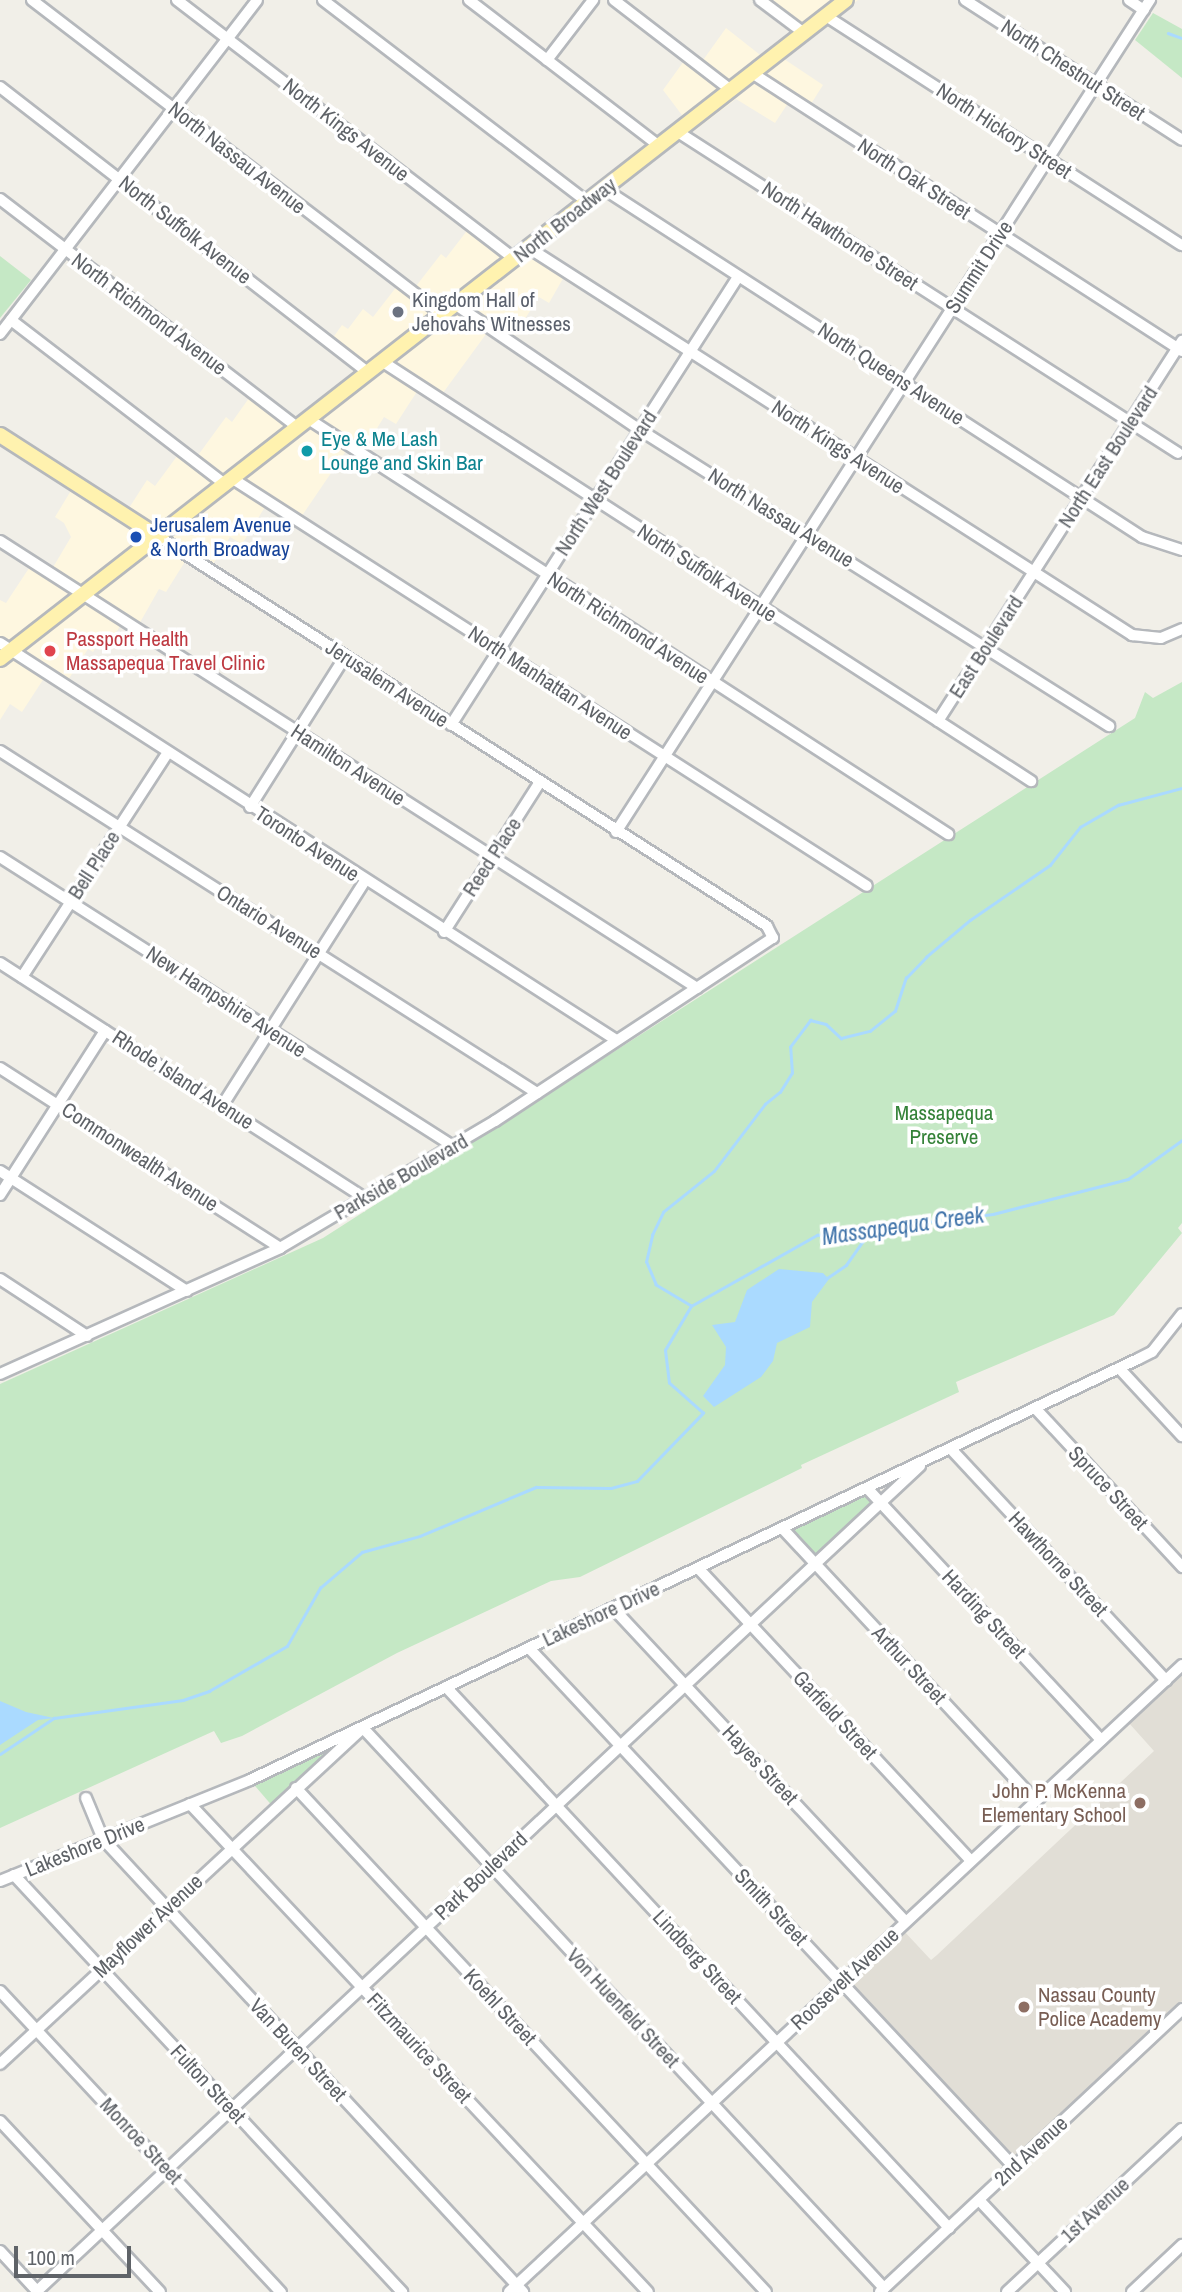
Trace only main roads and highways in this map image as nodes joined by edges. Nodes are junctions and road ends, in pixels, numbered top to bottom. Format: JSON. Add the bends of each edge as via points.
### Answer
{"nodes":[{"id":1,"x":846,"y":0,"type":"edge"},
{"id":2,"x":0,"y":435,"type":"edge"},
{"id":3,"x":159,"y":537,"type":"junction"},
{"id":4,"x":4,"y":651,"type":"edge"}],
"edges":[{"from":1,"to":3,"type":"main road","name":"North Broadway"},
{"from":2,"to":3,"type":"main road","name":"Jerusalem Avenue"},
{"from":3,"to":4,"type":"main road","name":"North Broadway"}]}
